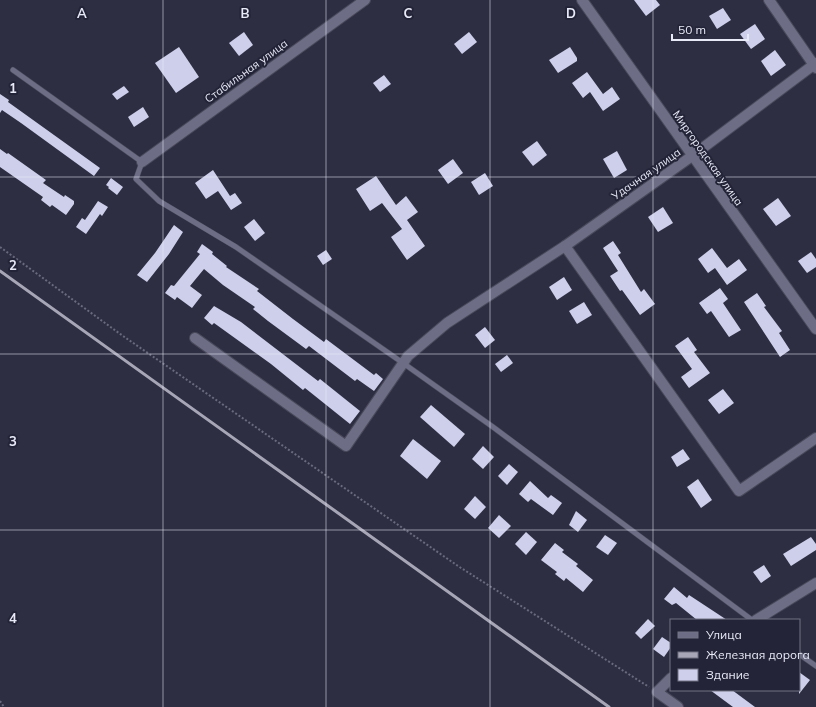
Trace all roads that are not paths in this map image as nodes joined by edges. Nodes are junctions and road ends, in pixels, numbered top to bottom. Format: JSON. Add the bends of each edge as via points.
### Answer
{"nodes":[{"id":1,"x":365,"y":0,"type":"edge"},
{"id":2,"x":582,"y":0,"type":"edge"},
{"id":3,"x":769,"y":0,"type":"edge"},
{"id":4,"x":815,"y":65,"type":"edge"},
{"id":5,"x":13,"y":70,"type":"dead end"},
{"id":6,"x":692,"y":156,"type":"junction"},
{"id":7,"x":142,"y":162,"type":"junction"},
{"id":8,"x":564,"y":246,"type":"junction"},
{"id":9,"x":816,"y":329,"type":"edge"},
{"id":10,"x":195,"y":338,"type":"dead end"},
{"id":11,"x":403,"y":363,"type":"junction"},
{"id":12,"x":816,"y":438,"type":"edge"},
{"id":13,"x":816,"y":583,"type":"edge"},
{"id":14,"x":751,"y":619,"type":"edge"},
{"id":15,"x":758,"y":619,"type":"edge"},
{"id":16,"x":800,"y":655,"type":"edge"},
{"id":17,"x":816,"y":666,"type":"edge"},
{"id":18,"x":670,"y":679,"type":"edge"},
{"id":19,"x":678,"y":707,"type":"edge"}],
"edges":[{"from":1,"to":7,"type":"street","name":"Стабильная улица"},
{"from":2,"to":6,"type":"street","name":"Миргородская улица"},
{"from":3,"to":4,"type":"street"},
{"from":4,"to":6,"type":"street","name":"Удачная улица"},
{"from":5,"to":7,"type":"lane"},
{"from":6,"to":8,"type":"street","name":"Удачная улица"},
{"from":6,"to":9,"type":"street","name":"Миргородская улица"},
{"from":7,"to":11,"type":"lane","via":[[136,180],[159,201],[236,247]]},
{"from":8,"to":11,"type":"street","name":"Удачная улица","via":[[447,323]]},
{"from":8,"to":12,"type":"street","via":[[739,491]]},
{"from":10,"to":11,"type":"street","name":"Удачная улица","via":[[346,446]]},
{"from":11,"to":14,"type":"lane"},
{"from":13,"to":15,"type":"street"},
{"from":16,"to":17,"type":"lane"},
{"from":18,"to":19,"type":"street","via":[[657,692]]}]}
